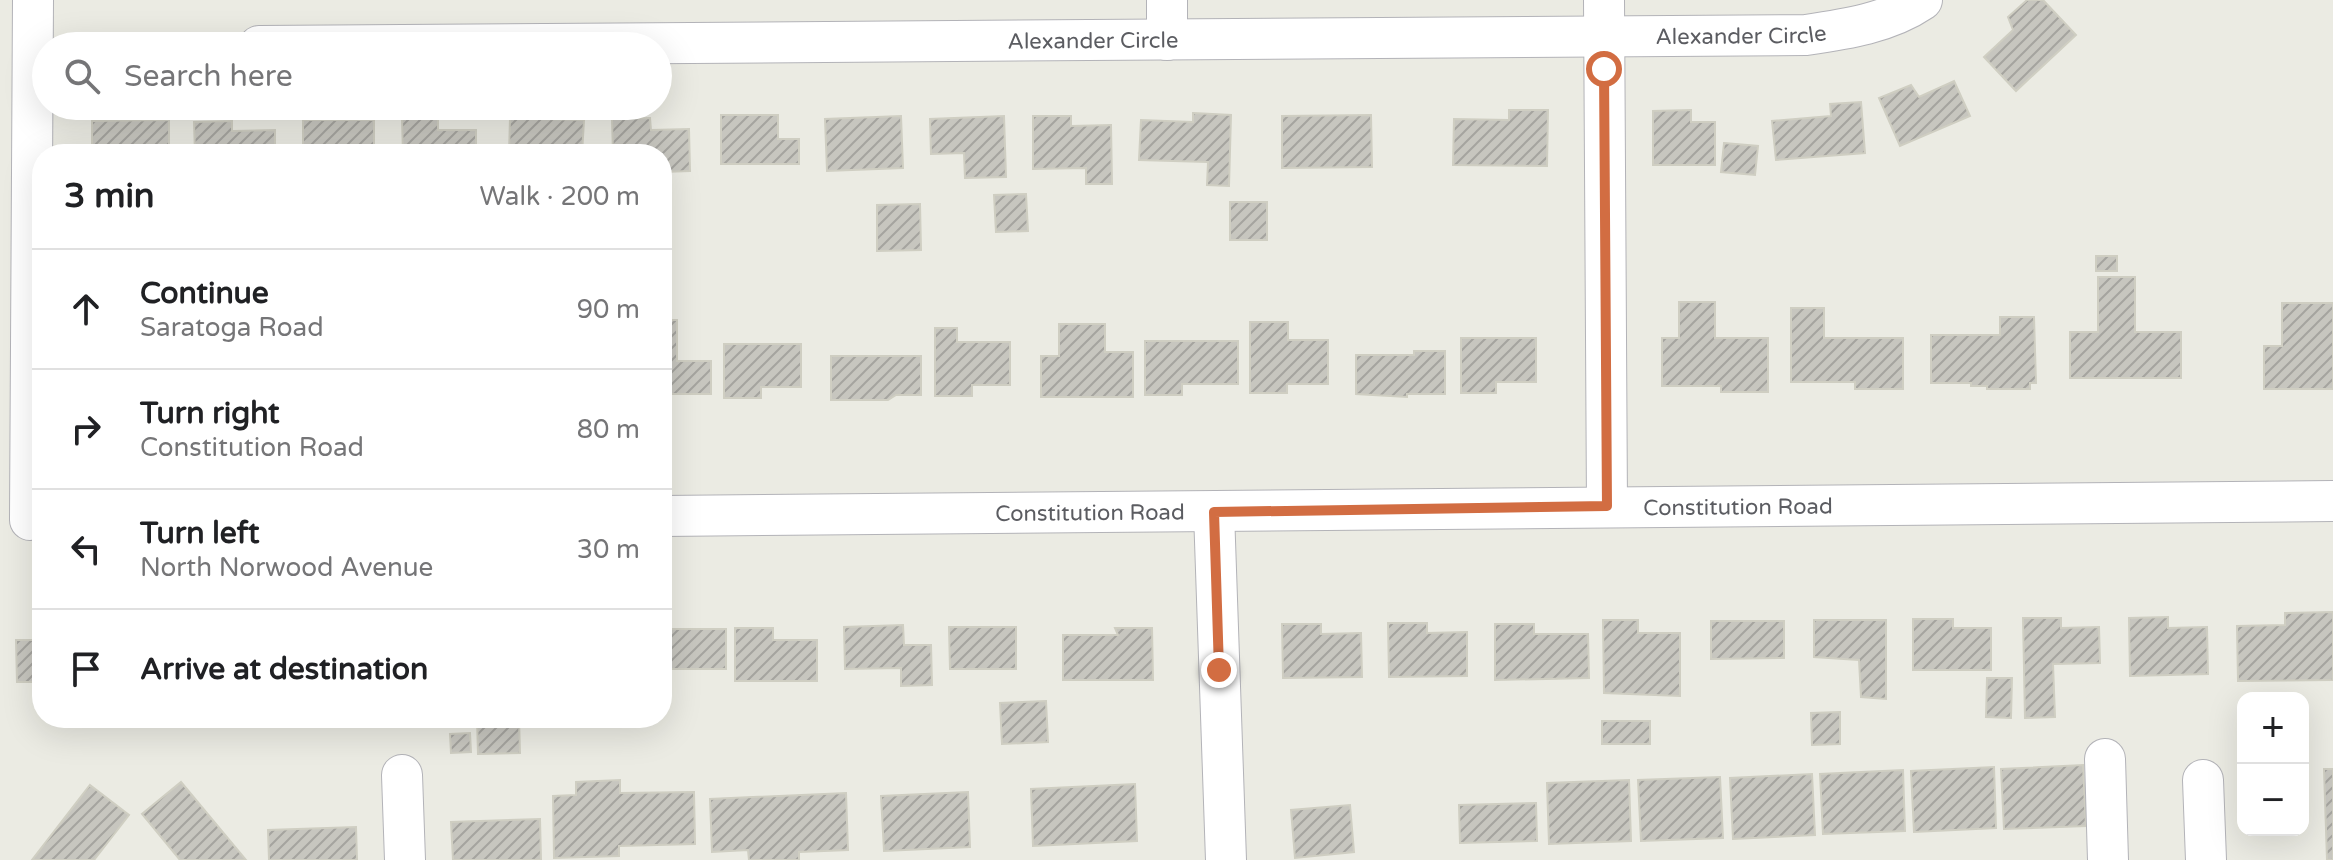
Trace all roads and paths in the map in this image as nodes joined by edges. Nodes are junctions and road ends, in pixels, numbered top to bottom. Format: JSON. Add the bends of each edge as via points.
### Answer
{"nodes":[{"id":1,"x":33,"y":0,"type":"edge"},
{"id":2,"x":1167,"y":0,"type":"edge"},
{"id":3,"x":1922,"y":0,"type":"edge"},
{"id":4,"x":1604,"y":19,"type":"edge"},
{"id":5,"x":1167,"y":40,"type":"junction"},
{"id":6,"x":672,"y":43,"type":"edge"},
{"id":7,"x":26,"y":47,"type":"edge"},
{"id":8,"x":2333,"y":501,"type":"edge"},
{"id":9,"x":1607,"y":506,"type":"junction"},
{"id":10,"x":1214,"y":512,"type":"junction"},
{"id":11,"x":672,"y":516,"type":"edge"},
{"id":12,"x":24,"y":520,"type":"edge"},
{"id":13,"x":2105,"y":759,"type":"dead end"},
{"id":14,"x":402,"y":775,"type":"dead end"},
{"id":15,"x":2203,"y":780,"type":"dead end"},
{"id":16,"x":405,"y":860,"type":"edge"},
{"id":17,"x":1226,"y":860,"type":"edge"},
{"id":18,"x":2108,"y":860,"type":"edge"},
{"id":19,"x":2206,"y":860,"type":"edge"}],
"edges":[{"from":1,"to":7,"type":"street"},
{"from":2,"to":5,"type":"street"},
{"from":3,"to":4,"type":"street","name":"Alexander Circle","via":[[1859,27],[1806,35]]},
{"from":4,"to":5,"type":"street","name":"Alexander Circle"},
{"from":4,"to":9,"type":"street"},
{"from":5,"to":6,"type":"street","name":"Alexander Circle"},
{"from":7,"to":12,"type":"street"},
{"from":8,"to":9,"type":"street","name":"Constitution Road"},
{"from":9,"to":10,"type":"street","name":"Constitution Road"},
{"from":10,"to":11,"type":"street","name":"Constitution Road"},
{"from":10,"to":17,"type":"street"},
{"from":13,"to":18,"type":"street"},
{"from":14,"to":16,"type":"street"},
{"from":15,"to":19,"type":"street"}]}
